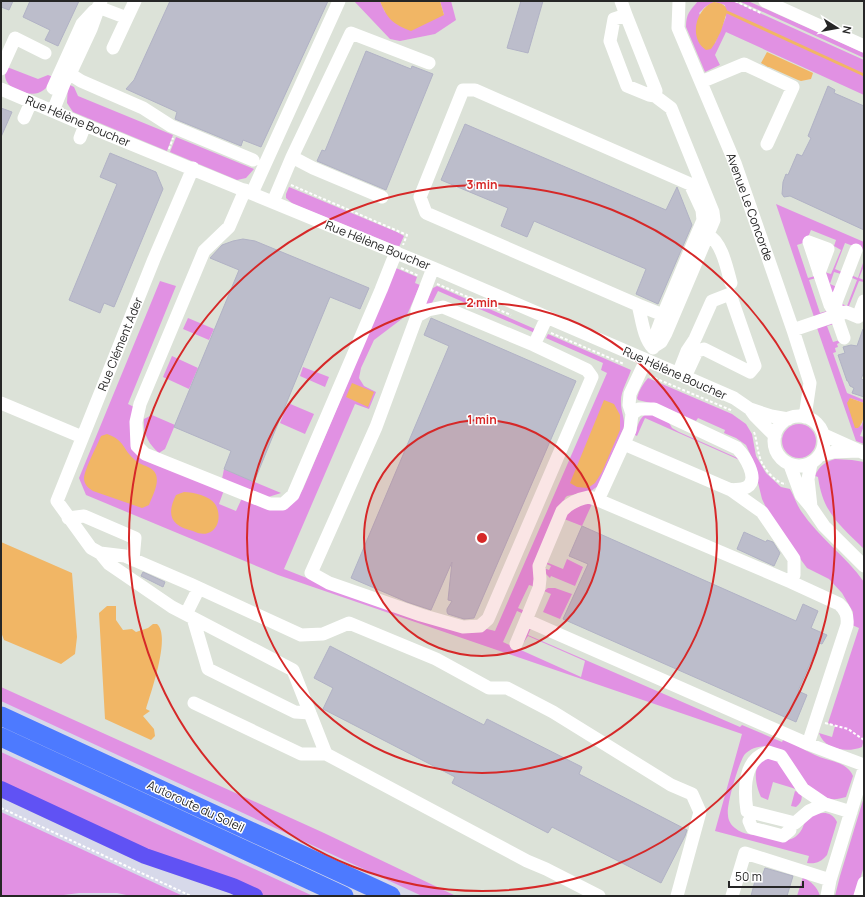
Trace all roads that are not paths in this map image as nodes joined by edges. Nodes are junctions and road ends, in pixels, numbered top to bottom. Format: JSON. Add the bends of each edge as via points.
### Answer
{"nodes":[{"id":1,"x":135,"y":1,"type":"edge"},
{"id":2,"x":339,"y":1,"type":"edge"},
{"id":3,"x":621,"y":1,"type":"edge"},
{"id":4,"x":678,"y":1,"type":"edge"},
{"id":5,"x":683,"y":1,"type":"edge"},
{"id":6,"x":765,"y":1,"type":"edge"},
{"id":7,"x":100,"y":4,"type":"edge"},
{"id":8,"x":793,"y":7,"type":"edge"},
{"id":9,"x":626,"y":15,"type":"junction"},
{"id":10,"x":127,"y":18,"type":"junction"},
{"id":11,"x":864,"y":46,"type":"edge"},
{"id":12,"x":113,"y":48,"type":"dead end"},
{"id":13,"x":45,"y":53,"type":"dead end"},
{"id":14,"x":429,"y":63,"type":"dead end"},
{"id":15,"x":1,"y":69,"type":"edge"},
{"id":16,"x":70,"y":74,"type":"junction"},
{"id":17,"x":701,"y":82,"type":"junction"},
{"id":18,"x":1,"y":89,"type":"edge"},
{"id":19,"x":655,"y":96,"type":"junction"},
{"id":20,"x":31,"y":102,"type":"junction"},
{"id":21,"x":48,"y":109,"type":"junction"},
{"id":22,"x":24,"y":118,"type":"dead end"},
{"id":23,"x":85,"y":125,"type":"junction"},
{"id":24,"x":80,"y":138,"type":"dead end"},
{"id":25,"x":767,"y":144,"type":"dead end"},
{"id":26,"x":292,"y":157,"type":"junction"},
{"id":27,"x":254,"y":160,"type":"dead end"},
{"id":28,"x":193,"y":168,"type":"junction"},
{"id":29,"x":248,"y":192,"type":"junction"},
{"id":30,"x":382,"y":197,"type":"dead end"},
{"id":31,"x":273,"y":202,"type":"junction"},
{"id":32,"x":708,"y":235,"type":"junction"},
{"id":33,"x":856,"y":250,"type":"dead end"},
{"id":34,"x":396,"y":252,"type":"junction"},
{"id":35,"x":434,"y":268,"type":"junction"},
{"id":36,"x":819,"y":273,"type":"dead end"},
{"id":37,"x":732,"y":283,"type":"dead end"},
{"id":38,"x":864,"y":301,"type":"edge"},
{"id":39,"x":638,"y":305,"type":"junction"},
{"id":40,"x":662,"y":315,"type":"junction"},
{"id":41,"x":836,"y":315,"type":"junction"},
{"id":42,"x":417,"y":316,"type":"junction"},
{"id":43,"x":544,"y":322,"type":"junction"},
{"id":44,"x":793,"y":330,"type":"junction"},
{"id":45,"x":844,"y":338,"type":"dead end"},
{"id":46,"x":695,"y":340,"type":"junction"},
{"id":47,"x":534,"y":345,"type":"junction"},
{"id":48,"x":653,"y":348,"type":"junction"},
{"id":49,"x":704,"y":349,"type":"junction"},
{"id":50,"x":644,"y":364,"type":"junction"},
{"id":51,"x":681,"y":375,"type":"junction"},
{"id":52,"x":1,"y":402,"type":"edge"},
{"id":53,"x":750,"y":409,"type":"junction"},
{"id":54,"x":632,"y":414,"type":"junction"},
{"id":55,"x":805,"y":417,"type":"junction"},
{"id":56,"x":788,"y":419,"type":"junction"},
{"id":57,"x":824,"y":435,"type":"junction"},
{"id":58,"x":82,"y":436,"type":"junction"},
{"id":59,"x":775,"y":436,"type":"junction"},
{"id":60,"x":624,"y":444,"type":"junction"},
{"id":61,"x":862,"y":452,"type":"edge"},
{"id":62,"x":821,"y":454,"type":"junction"},
{"id":63,"x":811,"y":464,"type":"junction"},
{"id":64,"x":790,"y":465,"type":"junction"},
{"id":65,"x":731,"y":490,"type":"junction"},
{"id":66,"x":598,"y":500,"type":"junction"},
{"id":67,"x":811,"y":507,"type":"junction"},
{"id":68,"x":68,"y":518,"type":"junction"},
{"id":69,"x":100,"y":553,"type":"junction"},
{"id":70,"x":133,"y":560,"type":"junction"},
{"id":71,"x":864,"y":566,"type":"edge"},
{"id":72,"x":791,"y":582,"type":"junction"},
{"id":73,"x":199,"y":588,"type":"junction"},
{"id":74,"x":190,"y":616,"type":"junction"},
{"id":75,"x":526,"y":620,"type":"junction"},
{"id":76,"x":516,"y":644,"type":"dead end"},
{"id":77,"x":194,"y":703,"type":"dead end"},
{"id":78,"x":310,"y":713,"type":"junction"},
{"id":79,"x":1,"y":716,"type":"edge"},
{"id":80,"x":1,"y":738,"type":"edge"},
{"id":81,"x":808,"y":744,"type":"junction"},
{"id":82,"x":326,"y":754,"type":"junction"},
{"id":83,"x":864,"y":765,"type":"edge"},
{"id":84,"x":864,"y":769,"type":"edge"},
{"id":85,"x":1,"y":789,"type":"edge"},
{"id":86,"x":1,"y":797,"type":"edge"},
{"id":87,"x":825,"y":804,"type":"junction"},
{"id":88,"x":850,"y":812,"type":"junction"},
{"id":89,"x":830,"y":880,"type":"junction"},
{"id":90,"x":864,"y":883,"type":"edge"},
{"id":91,"x":230,"y":896,"type":"edge"},
{"id":92,"x":255,"y":896,"type":"edge"},
{"id":93,"x":344,"y":896,"type":"edge"},
{"id":94,"x":391,"y":896,"type":"edge"},
{"id":95,"x":598,"y":896,"type":"edge"},
{"id":96,"x":677,"y":896,"type":"edge"},
{"id":97,"x":732,"y":896,"type":"edge"},
{"id":98,"x":826,"y":896,"type":"edge"},
{"id":99,"x":860,"y":896,"type":"edge"}],
"edges":[{"from":1,"to":10,"type":"street"},
{"from":2,"to":29,"type":"street"},
{"from":3,"to":9,"type":"street"},
{"from":4,"to":5,"type":"street"},
{"from":4,"to":17,"type":"street","name":"Avenue Le Concorde","via":[[678,28]]},
{"from":6,"to":8,"type":"street"},
{"from":7,"to":10,"type":"street"},
{"from":7,"to":16,"type":"street"},
{"from":7,"to":21,"type":"street","via":[[82,24]]},
{"from":8,"to":11,"type":"street"},
{"from":9,"to":19,"type":"street","via":[[656,92]]},
{"from":9,"to":19,"type":"street","via":[[614,19],[610,41],[627,86]]},
{"from":10,"to":12,"type":"street"},
{"from":13,"to":15,"type":"street","via":[[15,38]]},
{"from":14,"to":26,"type":"street","via":[[351,33]]},
{"from":16,"to":21,"type":"street"},
{"from":16,"to":27,"type":"street","via":[[143,108],[171,126]]},
{"from":17,"to":25,"type":"street","via":[[744,64],[793,87]]},
{"from":17,"to":44,"type":"street","name":"Avenue Le Concorde","via":[[735,163]]},
{"from":18,"to":20,"type":"street","name":"Rue Hélène Boucher"},
{"from":19,"to":32,"type":"street","via":[[671,108],[714,212],[714,220]]},
{"from":20,"to":21,"type":"street","name":"Rue Hélène Boucher"},
{"from":20,"to":22,"type":"street"},
{"from":21,"to":23,"type":"street","name":"Rue Hélène Boucher"},
{"from":23,"to":24,"type":"street"},
{"from":23,"to":28,"type":"street","name":"Rue Hélène Boucher"},
{"from":26,"to":30,"type":"street"},
{"from":26,"to":31,"type":"street"},
{"from":28,"to":29,"type":"street","name":"Rue Hélène Boucher"},
{"from":28,"to":58,"type":"street","name":"Rue Clément Ader","via":[[150,257]]},
{"from":29,"to":31,"type":"street","name":"Rue Hélène Boucher"},
{"from":29,"to":34,"type":"street","via":[[229,227],[204,251],[140,404],[136,422],[138,446],[152,457],[270,504],[283,504],[293,496]]},
{"from":31,"to":34,"type":"street","name":"Rue Hélène Boucher"},
{"from":32,"to":37,"type":"street","via":[[718,244]]},
{"from":32,"to":48,"type":"street","via":[[666,333],[661,342]]},
{"from":33,"to":41,"type":"street","via":[[836,302]]},
{"from":34,"to":35,"type":"street","name":"Rue Hélène Boucher"},
{"from":35,"to":42,"type":"street","via":[[417,310]]},
{"from":35,"to":43,"type":"street","name":"Rue Hélène Boucher"},
{"from":36,"to":41,"type":"street"},
{"from":38,"to":41,"type":"street","via":[[858,317],[846,312]]},
{"from":39,"to":40,"type":"street"},
{"from":39,"to":40,"type":"street","via":[[426,212],[420,197],[463,90],[475,90],[690,184],[702,210],[702,220]]},
{"from":39,"to":48,"type":"street","via":[[646,337]]},
{"from":40,"to":48,"type":"street"},
{"from":41,"to":44,"type":"street"},
{"from":41,"to":45,"type":"street"},
{"from":42,"to":47,"type":"street","via":[[428,310],[443,307]]},
{"from":42,"to":47,"type":"street","via":[[376,427],[312,573],[336,586],[421,615],[463,626],[480,626],[488,619],[592,377],[587,370]]},
{"from":43,"to":47,"type":"street"},
{"from":43,"to":50,"type":"street","name":"Rue Hélène Boucher"},
{"from":44,"to":55,"type":"street","name":"Avenue Le Concorde","via":[[810,383]]},
{"from":46,"to":49,"type":"street"},
{"from":46,"to":49,"type":"street","via":[[712,301],[730,294],[755,366],[750,372]]},
{"from":46,"to":51,"type":"street","via":[[687,351]]},
{"from":48,"to":50,"type":"street"},
{"from":49,"to":51,"type":"street","via":[[697,351]]},
{"from":50,"to":51,"type":"street","name":"Rue Hélène Boucher"},
{"from":50,"to":54,"type":"street","via":[[630,394],[629,405]]},
{"from":51,"to":53,"type":"street","name":"Rue Hélène Boucher","via":[[734,398]]},
{"from":52,"to":58,"type":"street"},
{"from":53,"to":56,"type":"street","name":"Rue Hélène Boucher"},
{"from":53,"to":59,"type":"street","name":"Rue Hélène Boucher"},
{"from":54,"to":60,"type":"street","via":[[630,430]]},
{"from":54,"to":65,"type":"street","via":[[639,409],[654,409],[737,448],[746,459],[751,479],[746,487]]},
{"from":55,"to":56,"type":"street","name":"Rue Hélène Boucher"},
{"from":55,"to":57,"type":"street","via":[[817,423]]},
{"from":56,"to":59,"type":"street","via":[[779,427]]},
{"from":57,"to":61,"type":"street"},
{"from":57,"to":62,"type":"street","via":[[825,444]]},
{"from":58,"to":68,"type":"street","name":"Rue Clément Ader","via":[[57,501]]},
{"from":59,"to":64,"type":"street","via":[[776,451]]},
{"from":60,"to":65,"type":"street"},
{"from":60,"to":66,"type":"street"},
{"from":61,"to":62,"type":"street"},
{"from":62,"to":63,"type":"street"},
{"from":63,"to":64,"type":"street","via":[[802,467]]},
{"from":63,"to":67,"type":"street","via":[[808,478]]},
{"from":64,"to":67,"type":"street","via":[[800,495]]},
{"from":65,"to":72,"type":"street","via":[[762,512],[794,559],[794,575]]},
{"from":66,"to":72,"type":"street"},
{"from":66,"to":75,"type":"street","via":[[580,498],[562,511],[539,566],[539,588]]},
{"from":67,"to":71,"type":"street","via":[[824,526]]},
{"from":68,"to":69,"type":"street","via":[[91,548]]},
{"from":68,"to":70,"type":"street","via":[[84,516],[135,538]]},
{"from":69,"to":70,"type":"street","via":[[125,556]]},
{"from":69,"to":74,"type":"street","via":[[109,564],[172,607]]},
{"from":70,"to":73,"type":"street"},
{"from":72,"to":81,"type":"street","via":[[839,604],[845,609],[848,619]]},
{"from":73,"to":74,"type":"street"},
{"from":73,"to":96,"type":"street","via":[[301,635],[324,634],[349,623],[436,659],[489,688],[507,688],[553,712],[671,785],[692,794],[700,812]]},
{"from":74,"to":78,"type":"street","via":[[293,670]]},
{"from":74,"to":78,"type":"street","via":[[208,669],[295,712]]},
{"from":75,"to":76,"type":"street"},
{"from":75,"to":81,"type":"street"},
{"from":77,"to":82,"type":"street","via":[[301,754]]},
{"from":78,"to":82,"type":"street"},
{"from":79,"to":94,"type":"highway","name":"Autoroute du Soleil"},
{"from":80,"to":93,"type":"highway","name":"Autoroute du Soleil"},
{"from":81,"to":83,"type":"street"},
{"from":82,"to":95,"type":"street"},
{"from":84,"to":88,"type":"street"},
{"from":85,"to":92,"type":"main road","via":[[145,856]]},
{"from":86,"to":91,"type":"main road","via":[[130,856]]},
{"from":87,"to":87,"type":"street","via":[[809,811],[796,823],[747,811],[747,779],[750,765],[761,754],[768,752],[781,756],[803,789]]},
{"from":87,"to":88,"type":"street"},
{"from":88,"to":89,"type":"street"},
{"from":89,"to":97,"type":"street","via":[[745,853]]},
{"from":89,"to":98,"type":"street"},
{"from":90,"to":99,"type":"street"}]}
